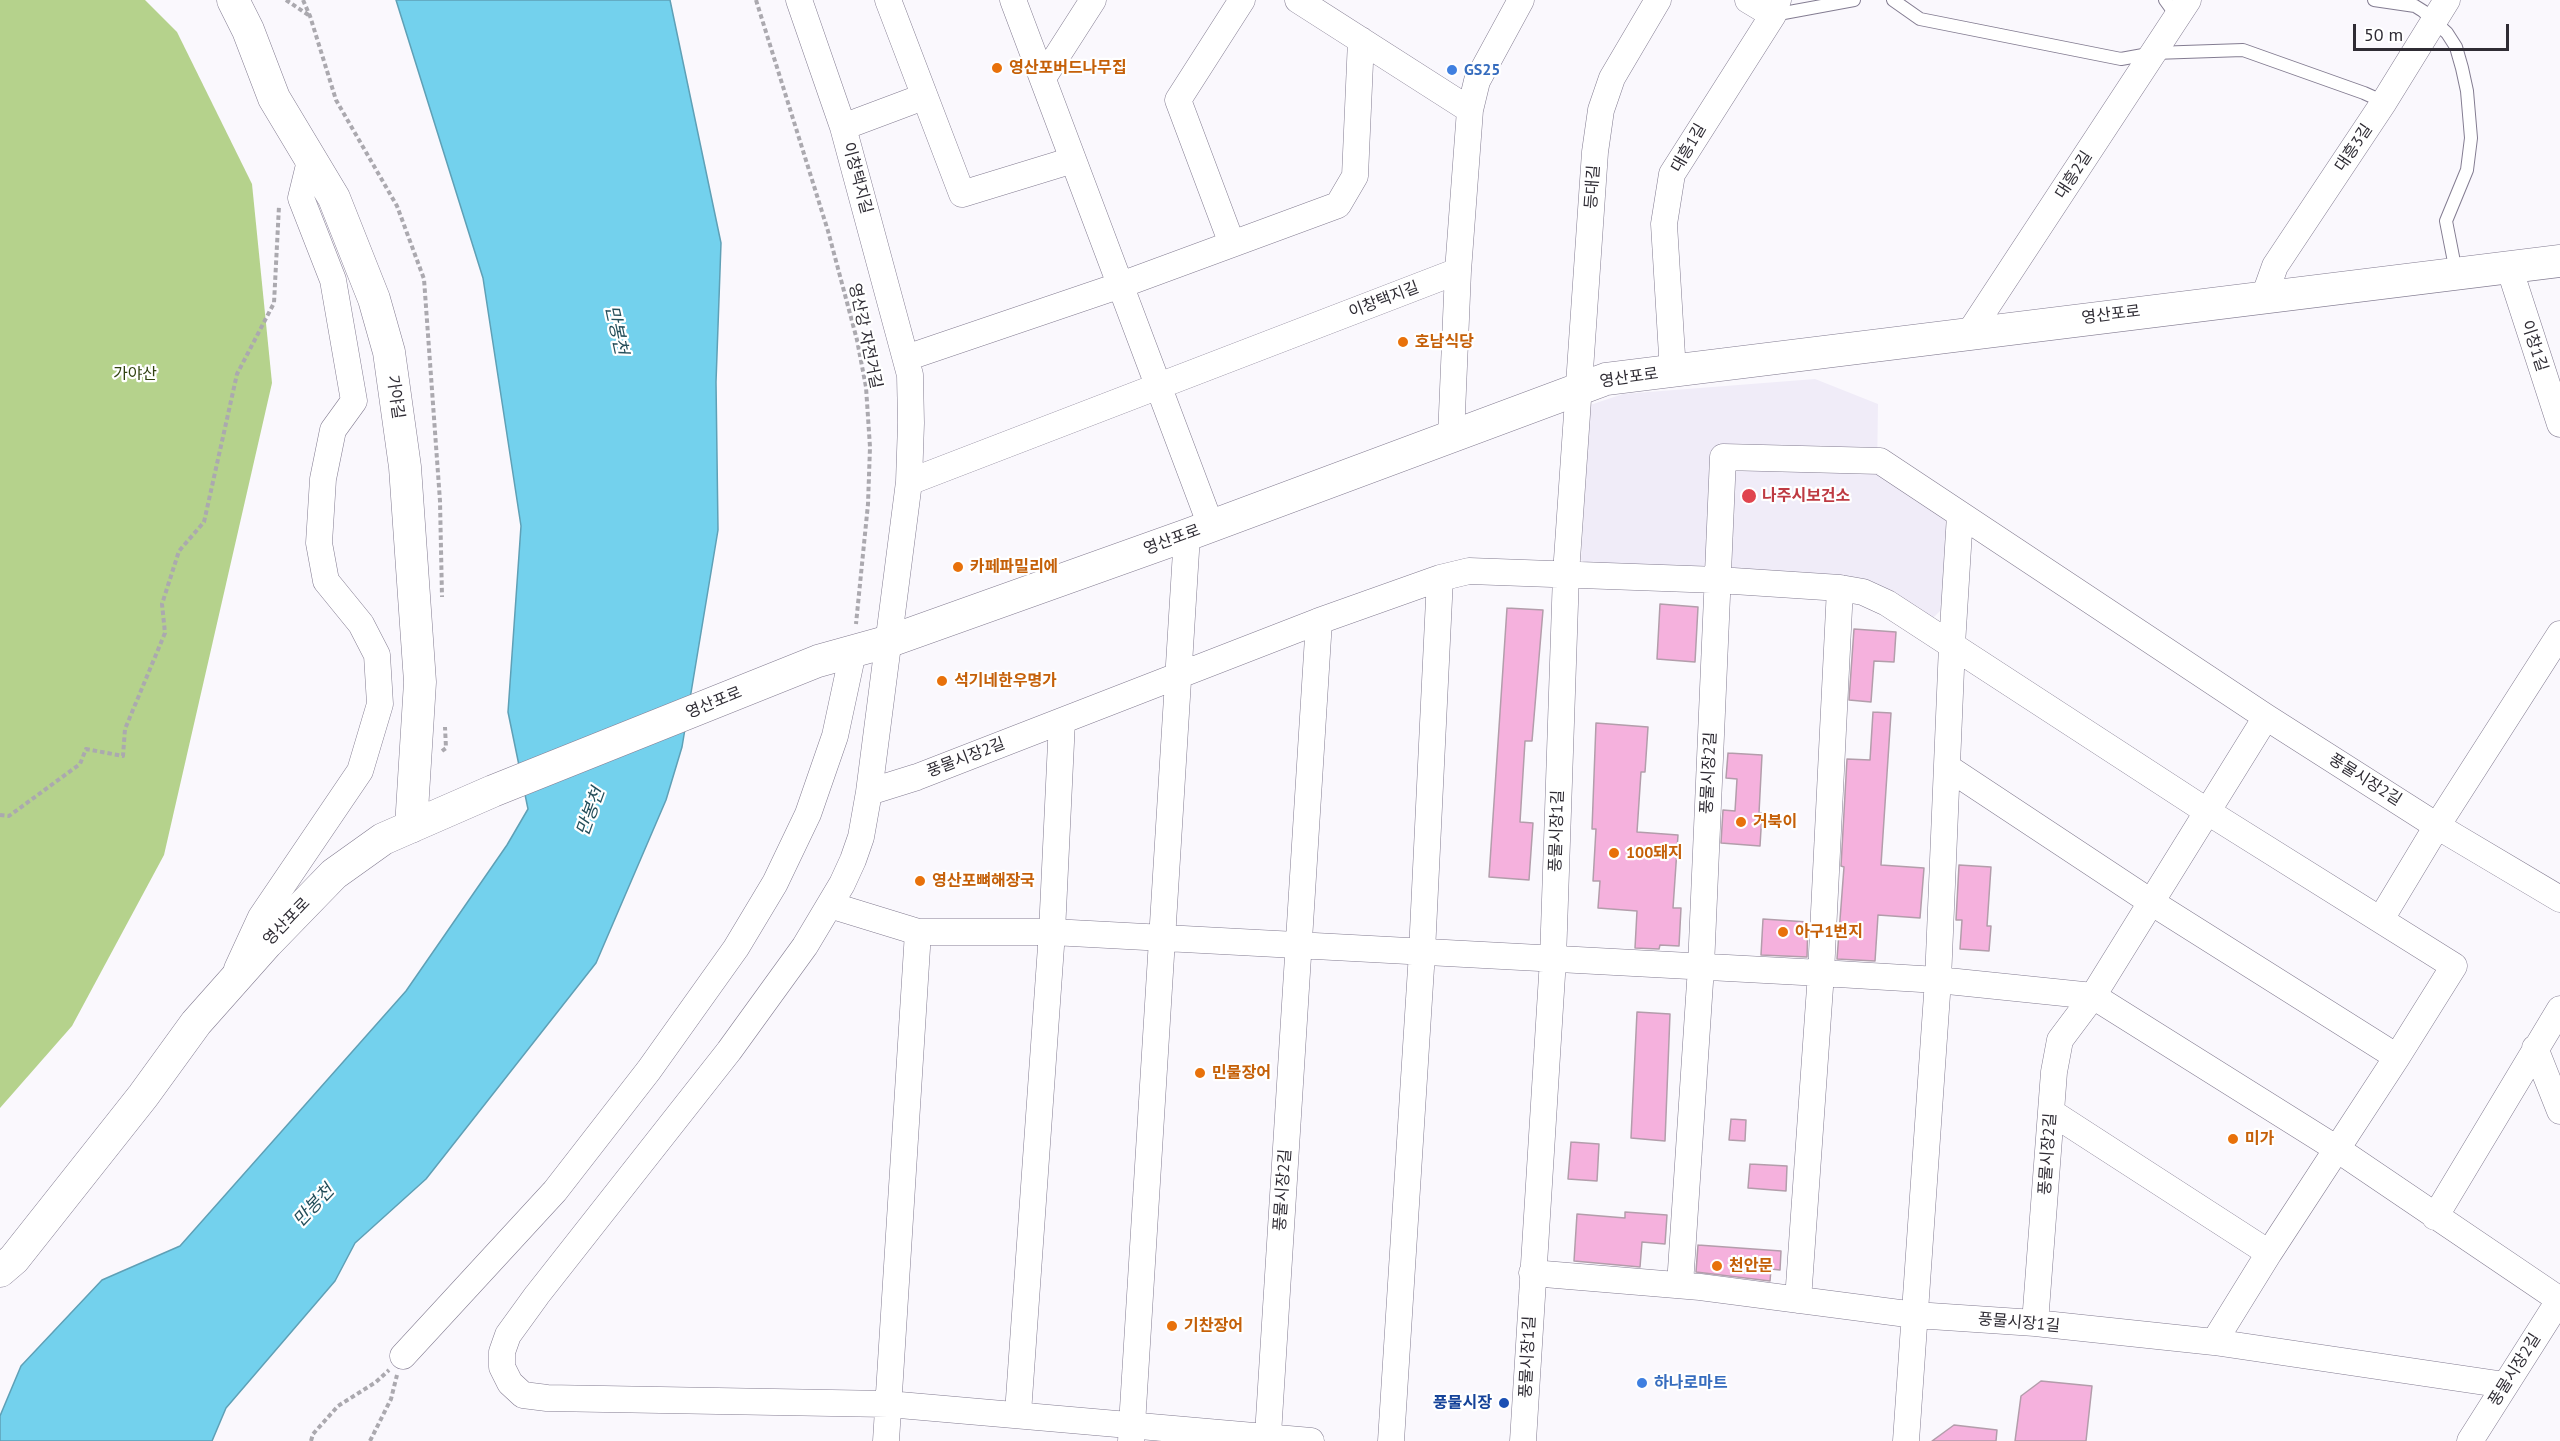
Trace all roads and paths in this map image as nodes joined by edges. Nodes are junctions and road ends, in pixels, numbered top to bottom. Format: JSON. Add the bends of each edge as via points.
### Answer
{"nodes":[{"id":1,"x":233,"y":0,"type":"edge"},
{"id":2,"x":286,"y":0,"type":"edge"},
{"id":3,"x":303,"y":0,"type":"edge"},
{"id":4,"x":756,"y":0,"type":"edge"},
{"id":5,"x":799,"y":0,"type":"edge"},
{"id":6,"x":888,"y":0,"type":"edge"},
{"id":7,"x":1013,"y":0,"type":"edge"},
{"id":8,"x":1093,"y":0,"type":"edge"},
{"id":9,"x":1242,"y":0,"type":"edge"},
{"id":10,"x":1298,"y":0,"type":"edge"},
{"id":11,"x":1658,"y":0,"type":"edge"},
{"id":12,"x":1748,"y":0,"type":"edge"},
{"id":13,"x":1854,"y":0,"type":"edge"},
{"id":14,"x":1893,"y":0,"type":"edge"},
{"id":15,"x":2374,"y":0,"type":"edge"},
{"id":16,"x":1517,"y":1,"type":"edge"},
{"id":17,"x":2177,"y":6,"type":"edge"},
{"id":18,"x":1775,"y":8,"type":"edge"},
{"id":19,"x":2441,"y":10,"type":"edge"},
{"id":20,"x":310,"y":16,"type":"junction"},
{"id":21,"x":1361,"y":40,"type":"junction"},
{"id":22,"x":2154,"y":52,"type":"junction"},
{"id":23,"x":1042,"y":78,"type":"junction"},
{"id":24,"x":924,"y":97,"type":"junction"},
{"id":25,"x":2384,"y":102,"type":"junction"},
{"id":26,"x":1470,"y":110,"type":"junction"},
{"id":27,"x":843,"y":127,"type":"junction"},
{"id":28,"x":1073,"y":160,"type":"junction"},
{"id":29,"x":310,"y":161,"type":"junction"},
{"id":30,"x":279,"y":204,"type":"dead end"},
{"id":31,"x":1232,"y":244,"type":"junction"},
{"id":32,"x":2560,"y":261,"type":"edge"},
{"id":33,"x":2509,"y":267,"type":"junction"},
{"id":34,"x":1458,"y":271,"type":"junction"},
{"id":35,"x":2456,"y":273,"type":"junction"},
{"id":36,"x":424,"y":279,"type":"dead end"},
{"id":37,"x":1121,"y":285,"type":"junction"},
{"id":38,"x":2264,"y":297,"type":"junction"},
{"id":39,"x":1970,"y":332,"type":"junction"},
{"id":40,"x":906,"y":358,"type":"junction"},
{"id":41,"x":1672,"y":372,"type":"junction"},
{"id":42,"x":1158,"y":386,"type":"junction"},
{"id":43,"x":1578,"y":388,"type":"junction"},
{"id":44,"x":2560,"y":424,"type":"edge"},
{"id":45,"x":1451,"y":436,"type":"junction"},
{"id":46,"x":909,"y":482,"type":"junction"},
{"id":47,"x":1960,"y":515,"type":"junction"},
{"id":48,"x":1199,"y":531,"type":"junction"},
{"id":49,"x":1566,"y":574,"type":"junction"},
{"id":50,"x":1440,"y":578,"type":"junction"},
{"id":51,"x":1718,"y":580,"type":"junction"},
{"id":52,"x":1840,"y":588,"type":"junction"},
{"id":53,"x":1319,"y":621,"type":"junction"},
{"id":54,"x":2560,"y":634,"type":"edge"},
{"id":55,"x":890,"y":641,"type":"junction"},
{"id":56,"x":1952,"y":645,"type":"junction"},
{"id":57,"x":853,"y":652,"type":"junction"},
{"id":58,"x":1178,"y":676,"type":"junction"},
{"id":59,"x":2265,"y":717,"type":"junction"},
{"id":60,"x":1062,"y":721,"type":"junction"},
{"id":61,"x":1947,"y":767,"type":"junction"},
{"id":62,"x":869,"y":792,"type":"junction"},
{"id":63,"x":2208,"y":812,"type":"junction"},
{"id":64,"x":0,"y":815,"type":"edge"},
{"id":65,"x":2437,"y":826,"type":"junction"},
{"id":66,"x":411,"y":827,"type":"junction"},
{"id":67,"x":2560,"y":898,"type":"edge"},
{"id":68,"x":2151,"y":902,"type":"junction"},
{"id":69,"x":830,"y":905,"type":"junction"},
{"id":70,"x":2381,"y":919,"type":"junction"},
{"id":71,"x":918,"y":932,"type":"junction"},
{"id":72,"x":1052,"y":932,"type":"junction"},
{"id":73,"x":1162,"y":938,"type":"junction"},
{"id":74,"x":1298,"y":945,"type":"junction"},
{"id":75,"x":1422,"y":952,"type":"junction"},
{"id":76,"x":1553,"y":959,"type":"junction"},
{"id":77,"x":1701,"y":967,"type":"junction"},
{"id":78,"x":1821,"y":973,"type":"junction"},
{"id":79,"x":1938,"y":980,"type":"junction"},
{"id":80,"x":231,"y":982,"type":"junction"},
{"id":81,"x":2093,"y":996,"type":"junction"},
{"id":82,"x":2560,"y":1009,"type":"edge"},
{"id":83,"x":2535,"y":1048,"type":"junction"},
{"id":84,"x":2397,"y":1057,"type":"junction"},
{"id":85,"x":2560,"y":1111,"type":"edge"},
{"id":86,"x":2051,"y":1112,"type":"junction"},
{"id":87,"x":2337,"y":1149,"type":"junction"},
{"id":88,"x":2435,"y":1217,"type":"junction"},
{"id":89,"x":2269,"y":1253,"type":"junction"},
{"id":90,"x":7,"y":1265,"type":"edge"},
{"id":91,"x":1532,"y":1273,"type":"junction"},
{"id":92,"x":1680,"y":1285,"type":"junction"},
{"id":93,"x":0,"y":1288,"type":"edge"},
{"id":94,"x":1798,"y":1300,"type":"junction"},
{"id":95,"x":2560,"y":1300,"type":"edge"},
{"id":96,"x":1915,"y":1315,"type":"junction"},
{"id":97,"x":2036,"y":1323,"type":"junction"},
{"id":98,"x":2214,"y":1342,"type":"junction"},
{"id":99,"x":403,"y":1356,"type":"junction"},
{"id":100,"x":2505,"y":1385,"type":"junction"},
{"id":101,"x":888,"y":1404,"type":"junction"},
{"id":102,"x":1018,"y":1413,"type":"junction"},
{"id":103,"x":1132,"y":1434,"type":"edge"},
{"id":104,"x":1268,"y":1435,"type":"junction"},
{"id":105,"x":311,"y":1441,"type":"edge"},
{"id":106,"x":370,"y":1441,"type":"edge"},
{"id":107,"x":886,"y":1441,"type":"edge"},
{"id":108,"x":1311,"y":1441,"type":"edge"},
{"id":109,"x":1390,"y":1441,"type":"edge"},
{"id":110,"x":1523,"y":1441,"type":"edge"},
{"id":111,"x":1906,"y":1441,"type":"edge"},
{"id":112,"x":2470,"y":1441,"type":"edge"}],
"edges":[{"from":1,"to":29,"type":"street","name":"가야길","via":[[274,98]]},
{"from":2,"to":20,"type":"path"},
{"from":3,"to":20,"type":"path"},
{"from":4,"to":57,"type":"path","name":"영산강 자전거길","via":[[828,231],[866,387],[868,504]]},
{"from":5,"to":27,"type":"street","name":"이창택지길"},
{"from":6,"to":24,"type":"street"},
{"from":7,"to":23,"type":"street"},
{"from":8,"to":23,"type":"street"},
{"from":9,"to":31,"type":"street","via":[[1178,100]]},
{"from":10,"to":21,"type":"street"},
{"from":11,"to":43,"type":"street","name":"등대길","via":[[1612,78],[1601,110]]},
{"from":12,"to":18,"type":"street"},
{"from":13,"to":18,"type":"lane"},
{"from":14,"to":22,"type":"lane","via":[[1920,19],[1942,24],[2121,59]]},
{"from":15,"to":19,"type":"lane"},
{"from":16,"to":26,"type":"street","via":[[1478,81]]},
{"from":17,"to":22,"type":"street","name":"대흥2길"},
{"from":18,"to":41,"type":"street","name":"대흥1길","via":[[1672,174],[1664,224]]},
{"from":19,"to":25,"type":"street","name":"대흥3길"},
{"from":19,"to":35,"type":"lane","via":[[2456,47],[2470,116],[2468,163],[2446,221]]},
{"from":20,"to":36,"type":"path","via":[[336,100],[397,206]]},
{"from":21,"to":26,"type":"street"},
{"from":21,"to":31,"type":"street","via":[[1355,176],[1338,205]]},
{"from":22,"to":25,"type":"lane","via":[[2242,50]]},
{"from":22,"to":39,"type":"street","name":"대흥2길"},
{"from":23,"to":28,"type":"street"},
{"from":24,"to":27,"type":"street"},
{"from":24,"to":28,"type":"street","via":[[962,194]]},
{"from":25,"to":38,"type":"street","name":"대흥3길","via":[[2275,266]]},
{"from":26,"to":34,"type":"street"},
{"from":27,"to":40,"type":"street","name":"이창택지길"},
{"from":28,"to":37,"type":"street"},
{"from":29,"to":66,"type":"street","name":"가야길","via":[[334,198],[354,244],[389,352],[405,467],[420,682]]},
{"from":29,"to":80,"type":"street","via":[[301,198],[333,280],[354,401],[333,430],[323,479],[319,543],[326,581],[361,624],[377,656],[380,704],[360,771],[261,917]]},
{"from":30,"to":64,"type":"path","via":[[274,303],[237,374],[204,522],[179,551],[162,604],[165,633],[125,729],[123,756],[86,749],[80,764],[9,816]]},
{"from":31,"to":37,"type":"street"},
{"from":32,"to":33,"type":"street","name":"영산포로"},
{"from":33,"to":35,"type":"street","name":"영산포로"},
{"from":33,"to":44,"type":"street","name":"이창1길"},
{"from":34,"to":42,"type":"street","name":"이창택지길"},
{"from":34,"to":45,"type":"street"},
{"from":35,"to":38,"type":"street","name":"영산포로"},
{"from":37,"to":40,"type":"street"},
{"from":37,"to":42,"type":"street"},
{"from":38,"to":39,"type":"street","name":"영산포로"},
{"from":39,"to":41,"type":"street","name":"영산포로"},
{"from":40,"to":46,"type":"street","name":"이창택지길","via":[[910,375]]},
{"from":41,"to":43,"type":"street","name":"영산포로","via":[[1606,379]]},
{"from":42,"to":46,"type":"street","name":"이창택지길"},
{"from":42,"to":48,"type":"street"},
{"from":43,"to":45,"type":"street","name":"영산포로"},
{"from":43,"to":49,"type":"street","name":"풍물시장1길"},
{"from":45,"to":48,"type":"street","name":"영산포로"},
{"from":46,"to":55,"type":"street","name":"이창택지길"},
{"from":47,"to":51,"type":"street","via":[[1880,461],[1723,457]]},
{"from":47,"to":56,"type":"street"},
{"from":47,"to":59,"type":"street"},
{"from":48,"to":55,"type":"street","name":"영산포로"},
{"from":48,"to":58,"type":"street"},
{"from":49,"to":50,"type":"street","name":"풍물시장2길","via":[[1469,571]]},
{"from":49,"to":51,"type":"street","name":"풍물시장2길"},
{"from":49,"to":76,"type":"street","name":"풍물시장1길"},
{"from":50,"to":53,"type":"street","name":"풍물시장2길"},
{"from":50,"to":75,"type":"street"},
{"from":51,"to":52,"type":"street","name":"풍물시장2길"},
{"from":51,"to":77,"type":"street","name":"풍물시장2길"},
{"from":52,"to":56,"type":"street","name":"풍물시장2길","via":[[1863,592],[1887,603]]},
{"from":52,"to":78,"type":"street"},
{"from":53,"to":58,"type":"street","name":"풍물시장2길"},
{"from":53,"to":74,"type":"street","name":"풍물시장2길"},
{"from":54,"to":65,"type":"street"},
{"from":55,"to":57,"type":"street","name":"영산포로"},
{"from":55,"to":62,"type":"street"},
{"from":56,"to":61,"type":"street"},
{"from":56,"to":63,"type":"street","name":"풍물시장2길"},
{"from":57,"to":66,"type":"street","name":"영산포로","via":[[818,661]]},
{"from":57,"to":99,"type":"street","via":[[821,782],[793,848],[736,948],[656,1061],[555,1191]]},
{"from":58,"to":60,"type":"street","name":"풍물시장2길"},
{"from":58,"to":73,"type":"street"},
{"from":59,"to":63,"type":"street","name":"풍물시장2길"},
{"from":59,"to":65,"type":"street","name":"풍물시장2길"},
{"from":60,"to":62,"type":"street","name":"풍물시장2길"},
{"from":60,"to":72,"type":"street"},
{"from":61,"to":68,"type":"street"},
{"from":61,"to":79,"type":"street"},
{"from":62,"to":69,"type":"street","via":[[857,848]]},
{"from":63,"to":68,"type":"street","name":"풍물시장2길"},
{"from":63,"to":70,"type":"street","name":"풍물시장2길"},
{"from":65,"to":67,"type":"street","name":"풍물시장2길"},
{"from":65,"to":70,"type":"street"},
{"from":66,"to":80,"type":"street","name":"영산포로","via":[[382,839],[334,874]]},
{"from":68,"to":81,"type":"street","name":"풍물시장2길"},
{"from":68,"to":84,"type":"street"},
{"from":69,"to":71,"type":"street","name":"풍물시장2길"},
{"from":69,"to":101,"type":"street","via":[[806,946],[729,1051],[508,1335],[502,1367],[510,1383],[524,1395],[547,1398]]},
{"from":70,"to":84,"type":"street","name":"풍물시장2길","via":[[2454,966]]},
{"from":71,"to":72,"type":"street","name":"풍물시장2길"},
{"from":71,"to":101,"type":"street"},
{"from":72,"to":73,"type":"street","name":"풍물시장2길"},
{"from":72,"to":102,"type":"street"},
{"from":73,"to":74,"type":"street","name":"풍물시장2길"},
{"from":73,"to":103,"type":"street"},
{"from":74,"to":75,"type":"street","name":"풍물시장2길"},
{"from":74,"to":104,"type":"street","name":"풍물시장2길"},
{"from":75,"to":76,"type":"street","name":"풍물시장2길"},
{"from":75,"to":109,"type":"street"},
{"from":76,"to":77,"type":"street","name":"풍물시장2길"},
{"from":76,"to":91,"type":"street","name":"풍물시장1길"},
{"from":77,"to":78,"type":"street","name":"풍물시장2길"},
{"from":77,"to":92,"type":"street","name":"풍물시장2길"},
{"from":78,"to":79,"type":"street","name":"풍물시장2길"},
{"from":78,"to":94,"type":"street"},
{"from":79,"to":81,"type":"street","name":"풍물시장2길"},
{"from":79,"to":96,"type":"street"},
{"from":80,"to":90,"type":"street","name":"영산포로"},
{"from":81,"to":86,"type":"street","name":"풍물시장2길","via":[[2060,1040]]},
{"from":81,"to":87,"type":"street","name":"풍물시장2길"},
{"from":82,"to":83,"type":"street"},
{"from":83,"to":85,"type":"street"},
{"from":83,"to":88,"type":"street"},
{"from":84,"to":87,"type":"street","name":"풍물시장2길"},
{"from":86,"to":89,"type":"street"},
{"from":86,"to":97,"type":"street","name":"풍물시장2길"},
{"from":87,"to":88,"type":"street","name":"풍물시장2길"},
{"from":87,"to":89,"type":"street","name":"풍물시장2길"},
{"from":88,"to":95,"type":"street","name":"풍물시장2길"},
{"from":89,"to":98,"type":"street","name":"풍물시장2길"},
{"from":90,"to":93,"type":"street"},
{"from":91,"to":92,"type":"street","name":"풍물시장1길"},
{"from":91,"to":110,"type":"street","name":"풍물시장1길"},
{"from":92,"to":94,"type":"street","name":"풍물시장1길"},
{"from":94,"to":96,"type":"street","name":"풍물시장1길"},
{"from":95,"to":100,"type":"street","name":"풍물시장2길"},
{"from":96,"to":97,"type":"street","name":"풍물시장1길"},
{"from":96,"to":111,"type":"street"},
{"from":97,"to":98,"type":"street","name":"풍물시장1길"},
{"from":98,"to":100,"type":"street","name":"풍물시장1길"},
{"from":99,"to":105,"type":"path","via":[[376,1382],[339,1406]]},
{"from":99,"to":106,"type":"path","via":[[391,1399]]},
{"from":100,"to":112,"type":"street","name":"풍물시장2길"},
{"from":101,"to":102,"type":"street"},
{"from":101,"to":107,"type":"street"},
{"from":102,"to":103,"type":"street"},
{"from":103,"to":104,"type":"street"},
{"from":104,"to":108,"type":"street"}]}
